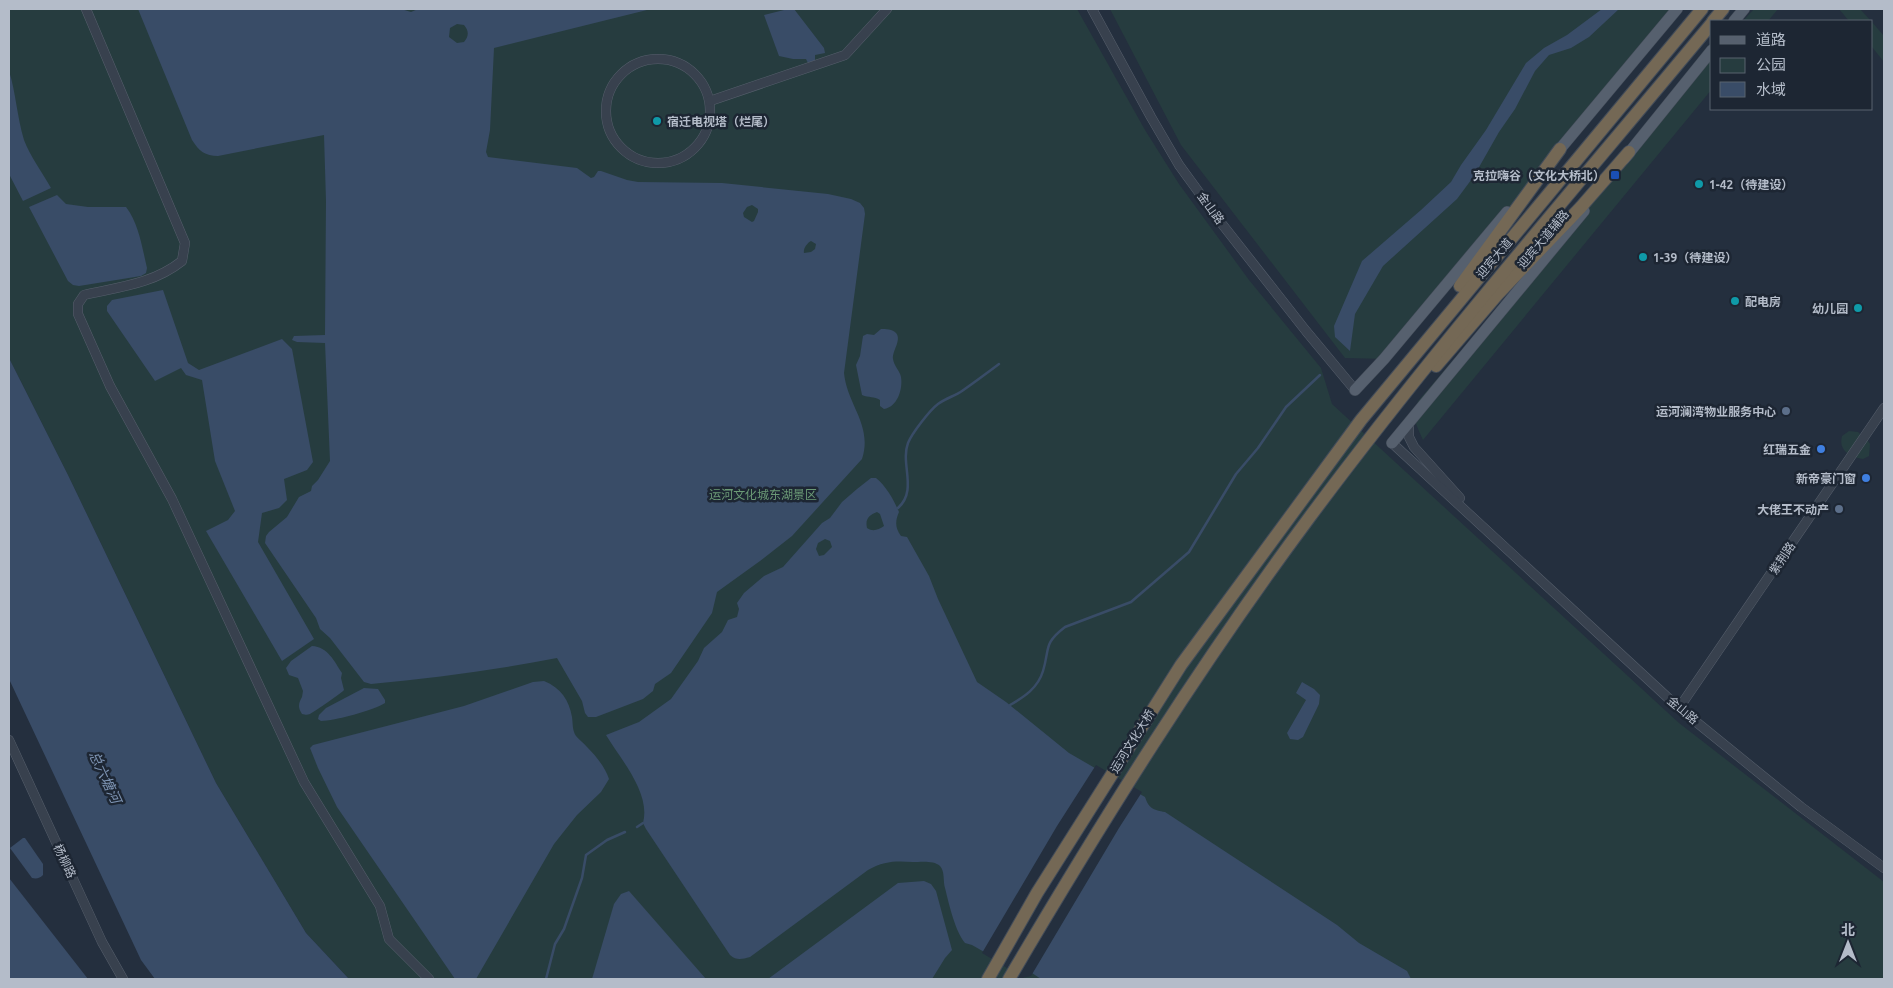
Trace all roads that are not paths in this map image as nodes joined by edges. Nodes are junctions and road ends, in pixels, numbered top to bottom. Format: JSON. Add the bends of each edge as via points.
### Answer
{"nodes":[{"id":1,"x":86,"y":9,"type":"edge"},
{"id":2,"x":887,"y":9,"type":"edge"},
{"id":3,"x":1092,"y":9,"type":"edge"},
{"id":4,"x":1677,"y":9,"type":"edge"},
{"id":5,"x":1702,"y":9,"type":"edge"},
{"id":6,"x":1723,"y":9,"type":"edge"},
{"id":7,"x":1744,"y":9,"type":"edge"},
{"id":8,"x":1714,"y":20,"type":"edge"},
{"id":9,"x":1735,"y":20,"type":"edge"},
{"id":10,"x":1710,"y":24,"type":"edge"},
{"id":11,"x":1710,"y":52,"type":"edge"},
{"id":12,"x":710,"y":101,"type":"junction"},
{"id":13,"x":1560,"y":149,"type":"junction"},
{"id":14,"x":1629,"y":152,"type":"junction"},
{"id":15,"x":1355,"y":390,"type":"joint"},
{"id":16,"x":1884,"y":408,"type":"edge"},
{"id":17,"x":1409,"y":424,"type":"junction"},
{"id":18,"x":1392,"y":443,"type":"joint"},
{"id":19,"x":1327,"y":464,"type":"junction"},
{"id":20,"x":1348,"y":466,"type":"junction"},
{"id":21,"x":1292,"y":513,"type":"joint"},
{"id":22,"x":1307,"y":521,"type":"joint"},
{"id":23,"x":1496,"y":537,"type":"junction"},
{"id":24,"x":1679,"y":708,"type":"junction"},
{"id":25,"x":9,"y":740,"type":"edge"},
{"id":26,"x":1884,"y":868,"type":"edge"},
{"id":27,"x":123,"y":979,"type":"edge"},
{"id":28,"x":428,"y":979,"type":"edge"},
{"id":29,"x":988,"y":979,"type":"edge"},
{"id":30,"x":1009,"y":979,"type":"edge"}],
"edges":[{"from":1,"to":28,"type":"street","via":[[185,243],[182,261],[168,272],[150,280],[84,295],[78,304],[78,314],[110,386],[172,499],[304,782],[380,906],[389,939]]},
{"from":2,"to":12,"type":"street","via":[[845,55]]},
{"from":3,"to":15,"type":"street","name":"金山路","via":[[1180,165],[1222,224]]},
{"from":4,"to":13,"type":"main road"},
{"from":5,"to":19,"type":"highway","name":"迎宾大道"},
{"from":6,"to":8,"type":"highway","name":"迎宾大道"},
{"from":7,"to":9,"type":"main road"},
{"from":10,"to":20,"type":"highway","name":"迎宾大道","via":[[1444,344]]},
{"from":11,"to":14,"type":"main road","name":"迎宾大道辅路"},
{"from":12,"to":12,"type":"street","via":[[694,72],[680,63],[646,60],[631,66],[618,77],[609,92],[607,125],[614,140],[638,160],[654,164],[670,162],[685,156],[702,140],[711,117]]},
{"from":13,"to":15,"type":"main road"},
{"from":13,"to":19,"type":"highway","via":[[1467,277],[1361,410]]},
{"from":14,"to":17,"type":"main road","name":"迎宾大道辅路"},
{"from":14,"to":20,"type":"highway","via":[[1497,295]]},
{"from":16,"to":24,"type":"street","name":"紫荆路"},
{"from":17,"to":18,"type":"main road","name":"迎宾大道辅路"},
{"from":17,"to":23,"type":"street","name":"金山路","via":[[1409,437],[1414,447]]},
{"from":18,"to":23,"type":"street","name":"金山路"},
{"from":19,"to":21,"type":"highway","name":"迎宾大道"},
{"from":20,"to":22,"type":"highway","name":"迎宾大道"},
{"from":21,"to":29,"type":"highway","name":"运河文化大桥","via":[[1165,690],[1037,893]]},
{"from":22,"to":30,"type":"highway","name":"运河文化大桥","via":[[1138,766]]},
{"from":23,"to":24,"type":"street","name":"金山路"},
{"from":24,"to":26,"type":"street","name":"金山路"},
{"from":25,"to":27,"type":"street","name":"杨柳路","via":[[102,942]]}]}
